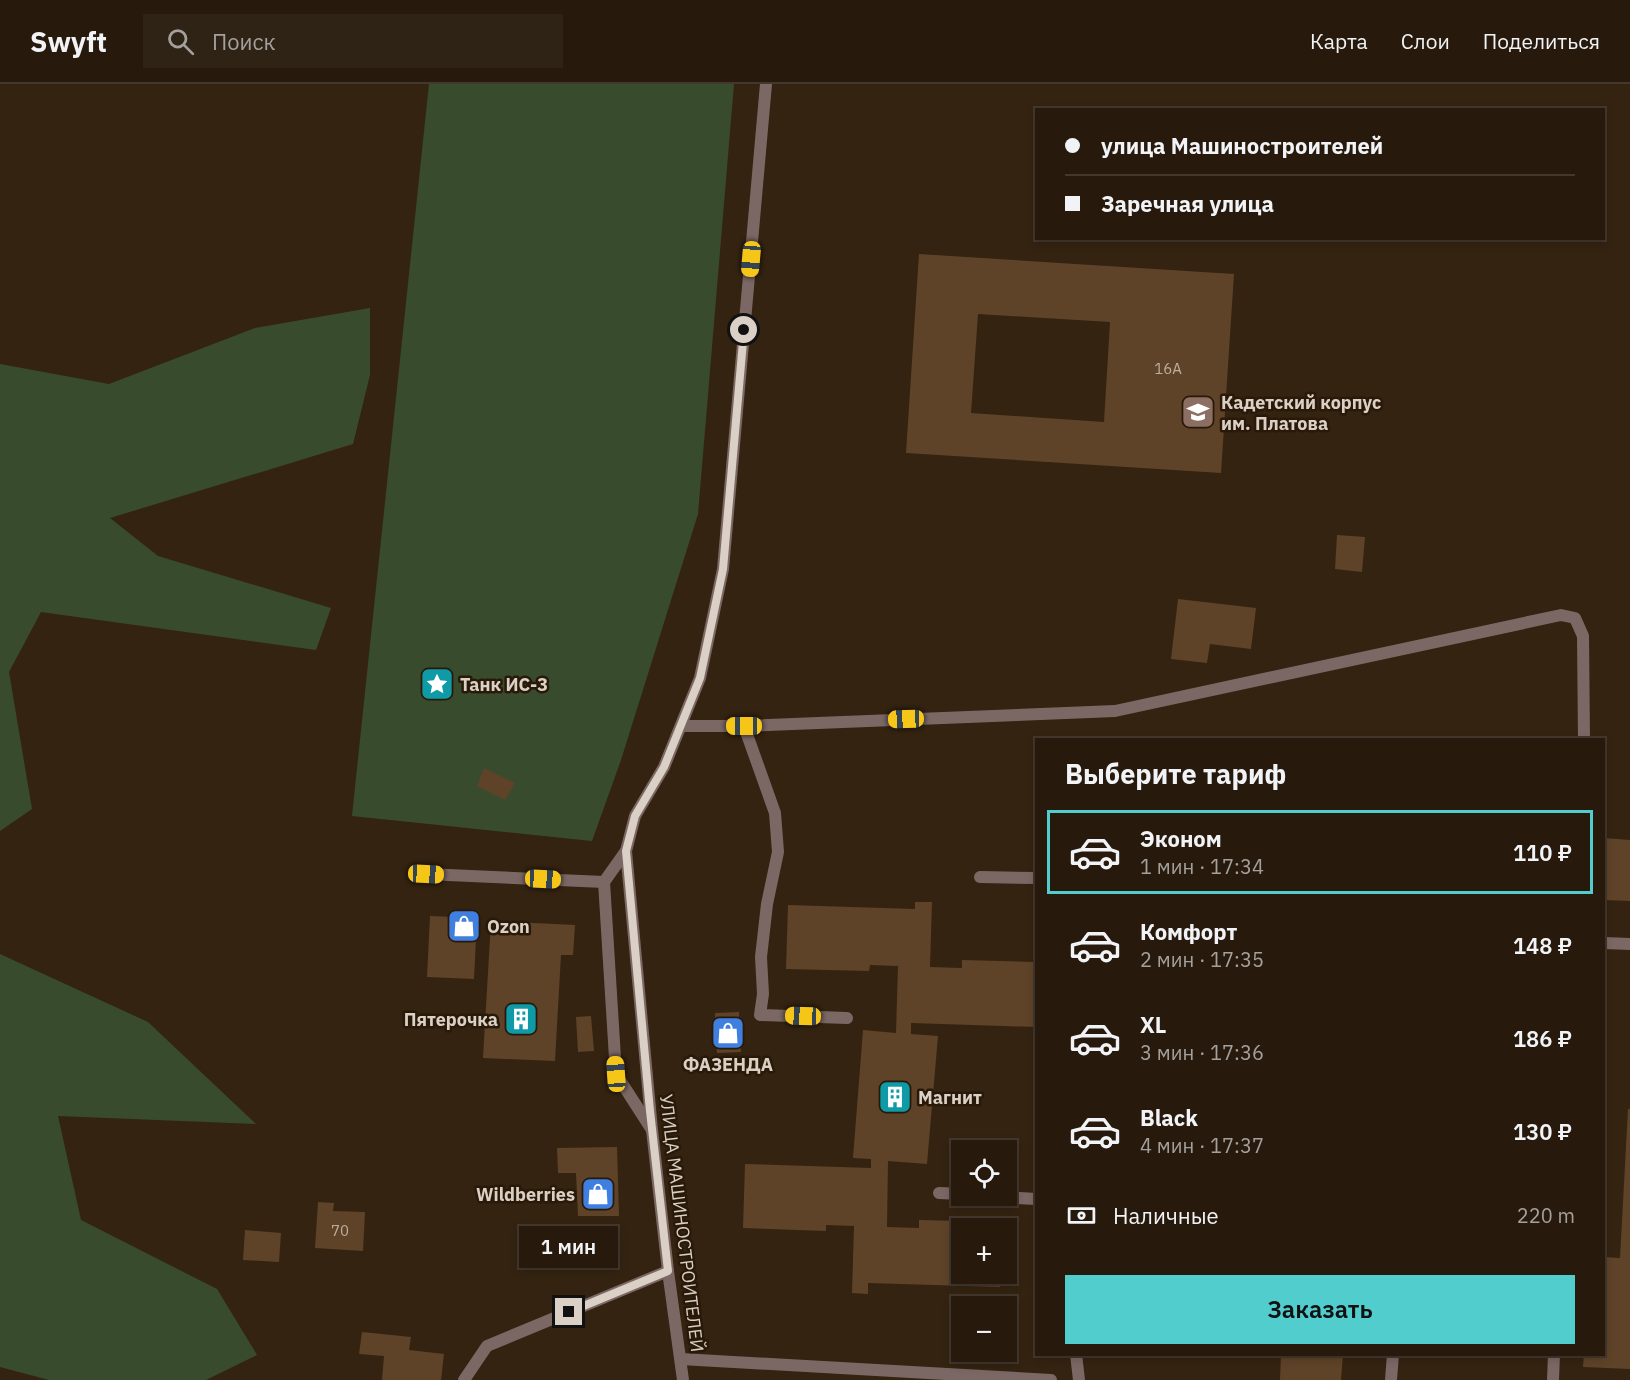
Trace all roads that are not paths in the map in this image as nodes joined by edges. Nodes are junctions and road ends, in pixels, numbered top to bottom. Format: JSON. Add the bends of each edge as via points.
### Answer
{"nodes":[{"id":1,"x":766,"y":84,"type":"edge"},
{"id":2,"x":681,"y":726,"type":"junction"},
{"id":3,"x":744,"y":726,"type":"junction"},
{"id":4,"x":1584,"y":738,"type":"edge"},
{"id":5,"x":626,"y":851,"type":"junction"},
{"id":6,"x":426,"y":874,"type":"dead end"},
{"id":7,"x":980,"y":877,"type":"dead end"},
{"id":8,"x":1035,"y":878,"type":"edge"},
{"id":9,"x":604,"y":882,"type":"junction"},
{"id":10,"x":1605,"y":943,"type":"edge"},
{"id":11,"x":1630,"y":944,"type":"edge"},
{"id":12,"x":847,"y":1017,"type":"dead end"},
{"id":13,"x":652,"y":1130,"type":"junction"},
{"id":14,"x":939,"y":1192,"type":"dead end"},
{"id":15,"x":951,"y":1193,"type":"edge"},
{"id":16,"x":1017,"y":1198,"type":"edge"},
{"id":17,"x":1035,"y":1199,"type":"edge"},
{"id":18,"x":668,"y":1271,"type":"junction"},
{"id":19,"x":1076,"y":1356,"type":"edge"},
{"id":20,"x":1393,"y":1356,"type":"edge"},
{"id":21,"x":1554,"y":1356,"type":"edge"},
{"id":22,"x":681,"y":1359,"type":"junction"},
{"id":23,"x":464,"y":1380,"type":"edge"},
{"id":24,"x":683,"y":1380,"type":"edge"},
{"id":25,"x":1051,"y":1380,"type":"edge"},
{"id":26,"x":1078,"y":1380,"type":"edge"},
{"id":27,"x":1391,"y":1380,"type":"edge"},
{"id":28,"x":1553,"y":1380,"type":"edge"}],
"edges":[{"from":1,"to":2,"type":"street","name":"УЛИЦА МАШИНОСТРОИТЕЛЕЙ","via":[[723,569],[700,678]]},
{"from":2,"to":3,"type":"street"},
{"from":2,"to":5,"type":"street","name":"УЛИЦА МАШИНОСТРОИТЕЛЕЙ","via":[[664,767],[635,816]]},
{"from":3,"to":4,"type":"street","via":[[1115,711],[1561,615],[1575,618],[1583,636]]},
{"from":3,"to":12,"type":"street","via":[[775,813],[778,852],[761,957],[760,1015]]},
{"from":5,"to":9,"type":"street"},
{"from":5,"to":13,"type":"street","name":"УЛИЦА МАШИНОСТРОИТЕЛЕЙ"},
{"from":6,"to":9,"type":"street"},
{"from":7,"to":8,"type":"street"},
{"from":9,"to":13,"type":"street","via":[[616,1074]]},
{"from":10,"to":11,"type":"street"},
{"from":13,"to":18,"type":"street","name":"УЛИЦА МАШИНОСТРОИТЕЛЕЙ"},
{"from":14,"to":15,"type":"street"},
{"from":16,"to":17,"type":"street"},
{"from":18,"to":22,"type":"street","name":"УЛИЦА МАШИНОСТРОИТЕЛЕЙ"},
{"from":18,"to":23,"type":"street","via":[[487,1346]]},
{"from":19,"to":26,"type":"street"},
{"from":20,"to":27,"type":"street"},
{"from":21,"to":28,"type":"street"},
{"from":22,"to":24,"type":"street","name":"УЛИЦА МАШИНОСТРОИТЕЛЕЙ"},
{"from":22,"to":25,"type":"street"}]}
